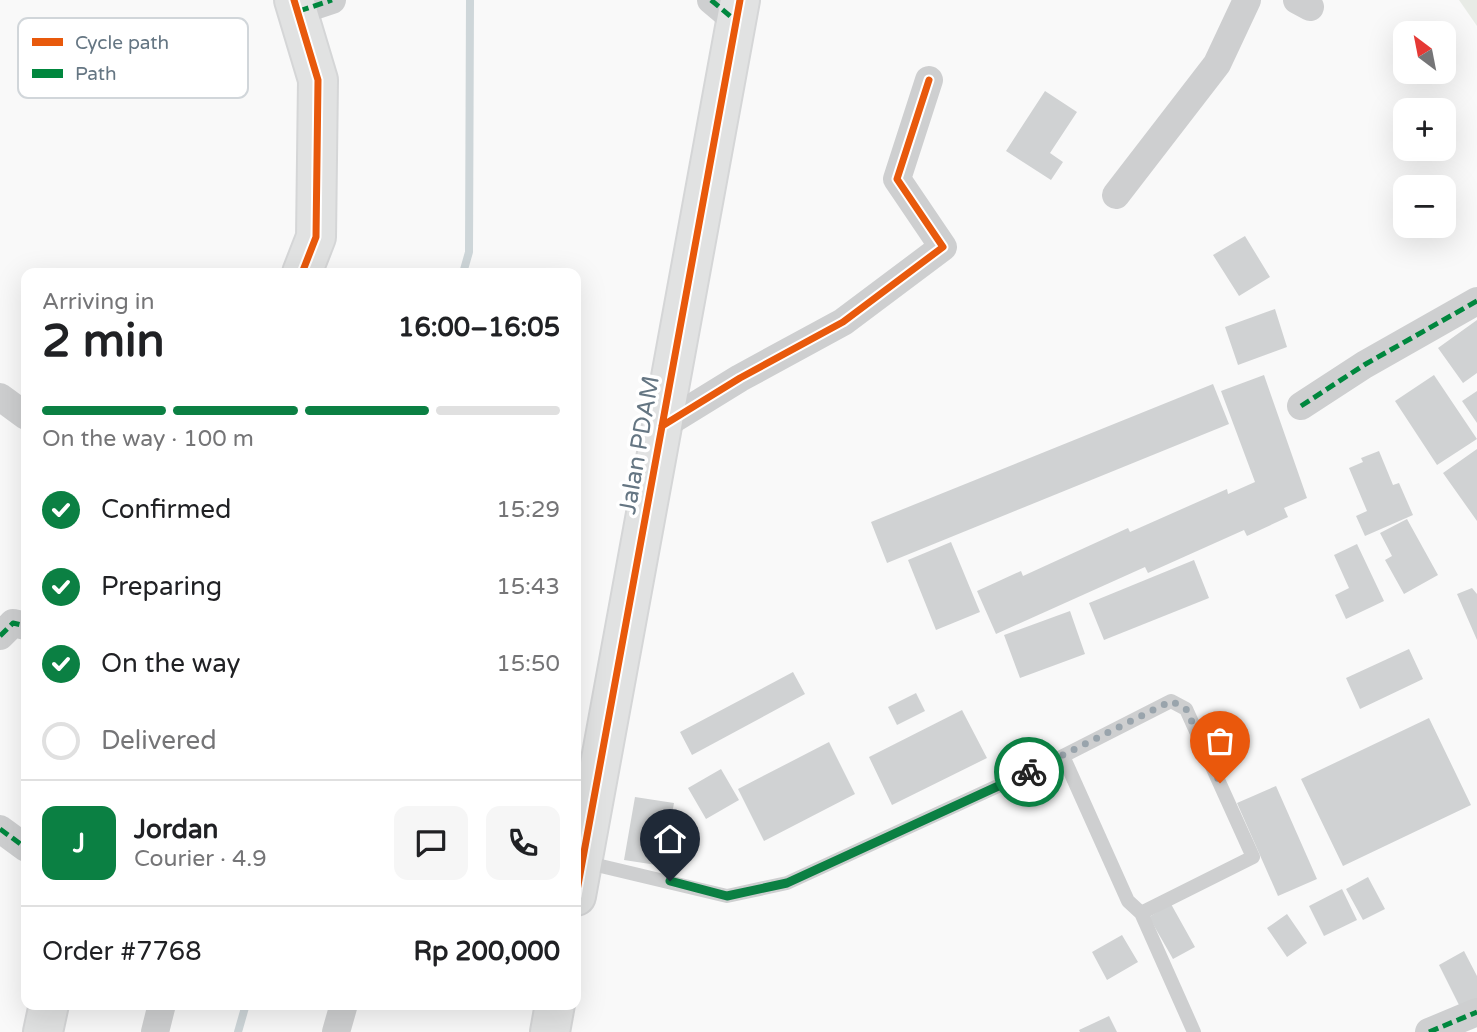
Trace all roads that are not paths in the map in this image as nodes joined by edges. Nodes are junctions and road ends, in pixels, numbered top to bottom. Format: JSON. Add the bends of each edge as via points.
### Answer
{"nodes":[{"id":1,"x":1247,"y":0,"type":"edge"},
{"id":2,"x":309,"y":4,"type":"edge"},
{"id":3,"x":729,"y":7,"type":"edge"},
{"id":4,"x":929,"y":80,"type":"dead end"},
{"id":5,"x":1116,"y":195,"type":"dead end"},
{"id":6,"x":304,"y":268,"type":"edge"},
{"id":7,"x":1477,"y":301,"type":"edge"},
{"id":8,"x":0,"y":397,"type":"edge"},
{"id":9,"x":1301,"y":406,"type":"dead end"},
{"id":10,"x":21,"y":412,"type":"edge"},
{"id":11,"x":662,"y":426,"type":"junction"},
{"id":12,"x":21,"y":625,"type":"edge"},
{"id":13,"x":0,"y":636,"type":"edge"},
{"id":14,"x":1063,"y":756,"type":"junction"},
{"id":15,"x":0,"y":829,"type":"edge"},
{"id":16,"x":21,"y":844,"type":"edge"},
{"id":17,"x":581,"y":868,"type":"edge"},
{"id":18,"x":581,"y":879,"type":"edge"},
{"id":19,"x":1141,"y":913,"type":"junction"},
{"id":20,"x":48,"y":1010,"type":"edge"},
{"id":21,"x":160,"y":1010,"type":"edge"},
{"id":22,"x":342,"y":1010,"type":"edge"},
{"id":23,"x":554,"y":1010,"type":"edge"},
{"id":24,"x":1477,"y":1012,"type":"edge"},
{"id":25,"x":43,"y":1032,"type":"edge"},
{"id":26,"x":155,"y":1032,"type":"edge"},
{"id":27,"x":336,"y":1032,"type":"edge"},
{"id":28,"x":550,"y":1032,"type":"edge"},
{"id":29,"x":1194,"y":1032,"type":"edge"},
{"id":30,"x":1429,"y":1032,"type":"edge"}],
"edges":[{"from":1,"to":5,"type":"street","via":[[1217,64]]},
{"from":2,"to":6,"type":"street","via":[[318,80],[316,237]]},
{"from":3,"to":11,"type":"street","name":"Jalan PDAM"},
{"from":4,"to":11,"type":"street","via":[[897,180],[943,247],[843,322]]},
{"from":7,"to":9,"type":"street"},
{"from":8,"to":10,"type":"street"},
{"from":11,"to":17,"type":"street","name":"Jalan PDAM"},
{"from":12,"to":13,"type":"street","via":[[13,623]]},
{"from":14,"to":18,"type":"lane","via":[[787,883],[727,896]]},
{"from":14,"to":19,"type":"lane","via":[[1128,901]]},
{"from":14,"to":19,"type":"lane","via":[[1171,701],[1186,709],[1253,857]]},
{"from":15,"to":16,"type":"street"},
{"from":19,"to":29,"type":"lane"},
{"from":20,"to":25,"type":"street"},
{"from":21,"to":26,"type":"street"},
{"from":22,"to":27,"type":"street"},
{"from":23,"to":28,"type":"street"},
{"from":24,"to":30,"type":"street"}]}
